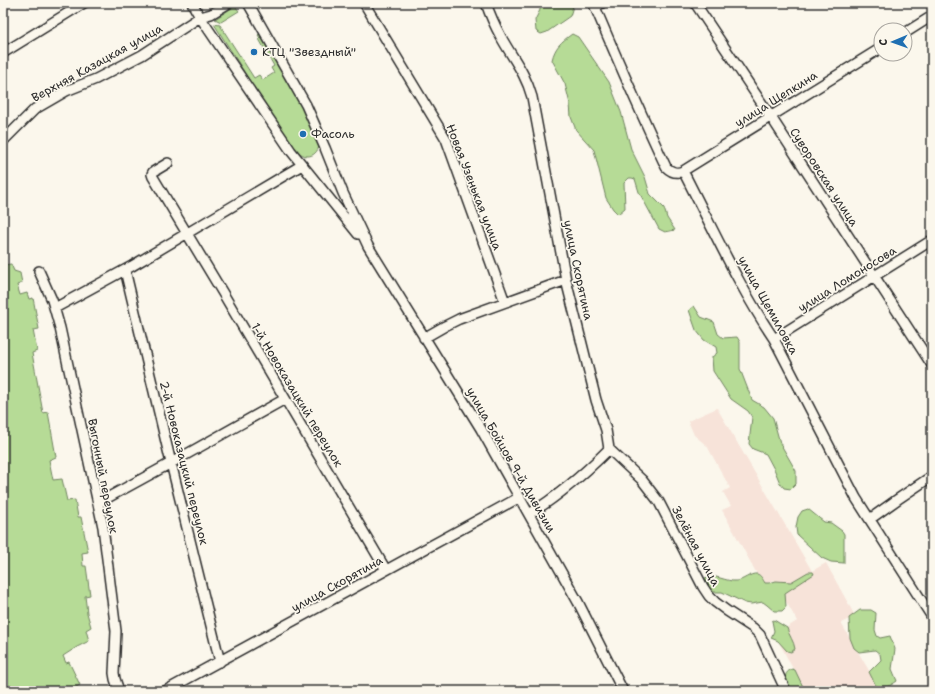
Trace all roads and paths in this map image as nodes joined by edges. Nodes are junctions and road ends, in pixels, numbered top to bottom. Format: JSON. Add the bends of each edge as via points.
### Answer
{"nodes":[{"id":1,"x":84,"y":3,"type":"edge"},
{"id":2,"x":192,"y":3,"type":"edge"},
{"id":3,"x":230,"y":3,"type":"edge"},
{"id":4,"x":248,"y":3,"type":"edge"},
{"id":5,"x":364,"y":3,"type":"edge"},
{"id":6,"x":486,"y":3,"type":"edge"},
{"id":7,"x":694,"y":3,"type":"edge"},
{"id":8,"x":599,"y":5,"type":"edge"},
{"id":9,"x":932,"y":16,"type":"edge"},
{"id":10,"x":200,"y":17,"type":"junction"},
{"id":11,"x":913,"y":28,"type":"edge"},
{"id":12,"x":3,"y":53,"type":"edge"},
{"id":13,"x":873,"y":53,"type":"edge"},
{"id":14,"x":770,"y":117,"type":"junction"},
{"id":15,"x":3,"y":141,"type":"edge"},
{"id":16,"x":168,"y":163,"type":"dead end"},
{"id":17,"x":302,"y":165,"type":"junction"},
{"id":18,"x":683,"y":171,"type":"junction"},
{"id":19,"x":186,"y":234,"type":"junction"},
{"id":20,"x":932,"y":240,"type":"edge"},
{"id":21,"x":368,"y":246,"type":"junction"},
{"id":22,"x":126,"y":270,"type":"junction"},
{"id":23,"x":39,"y":271,"type":"dead end"},
{"id":24,"x":874,"y":276,"type":"junction"},
{"id":25,"x":566,"y":280,"type":"junction"},
{"id":26,"x":504,"y":302,"type":"junction"},
{"id":27,"x":55,"y":308,"type":"junction"},
{"id":28,"x":424,"y":338,"type":"junction"},
{"id":29,"x":774,"y":339,"type":"junction"},
{"id":30,"x":932,"y":365,"type":"edge"},
{"id":31,"x":285,"y":399,"type":"junction"},
{"id":32,"x":608,"y":449,"type":"junction"},
{"id":33,"x":171,"y":463,"type":"junction"},
{"id":34,"x":931,"y":480,"type":"edge"},
{"id":35,"x":520,"y":497,"type":"junction"},
{"id":36,"x":98,"y":502,"type":"junction"},
{"id":37,"x":529,"y":514,"type":"junction"},
{"id":38,"x":870,"y":520,"type":"junction"},
{"id":39,"x":386,"y":570,"type":"junction"},
{"id":40,"x":932,"y":617,"type":"edge"},
{"id":41,"x":220,"y":662,"type":"junction"},
{"id":42,"x":119,"y":691,"type":"edge"},
{"id":43,"x":165,"y":691,"type":"edge"},
{"id":44,"x":623,"y":691,"type":"edge"},
{"id":45,"x":786,"y":691,"type":"edge"}],
"edges":[{"from":1,"to":12,"type":"street"},
{"from":2,"to":10,"type":"street","name":"улица Бойцов 9-й Дивизии"},
{"from":3,"to":10,"type":"street","name":"Верхняя Казацкая улица"},
{"from":4,"to":21,"type":"street","name":"улица Бойцов 9-й Дивизии","via":[[306,105]]},
{"from":5,"to":26,"type":"street","name":"Новая Узенькая улица","via":[[446,139]]},
{"from":6,"to":25,"type":"street","name":"улица Скорятина","via":[[500,36],[529,85]]},
{"from":7,"to":14,"type":"street","name":"Суворовская улица"},
{"from":8,"to":18,"type":"street","via":[[643,118],[666,166],[675,173]]},
{"from":9,"to":11,"type":"street"},
{"from":10,"to":15,"type":"street","name":"Верхняя Казацкая улица","via":[[142,55],[66,91],[35,110]]},
{"from":10,"to":17,"type":"street","name":"улица Бойцов 9-й Дивизии"},
{"from":13,"to":14,"type":"street","name":"улица Щепкина"},
{"from":14,"to":18,"type":"street","name":"улица Щепкина"},
{"from":14,"to":24,"type":"street","name":"Суворовская улица"},
{"from":16,"to":19,"type":"street","name":"1-й Новоказацкий переулок","via":[[153,172],[153,177]]},
{"from":17,"to":19,"type":"street"},
{"from":17,"to":21,"type":"street","name":"улица Бойцов 9-й Дивизии"},
{"from":18,"to":29,"type":"street","name":"улица Щемиловка","via":[[739,279]]},
{"from":19,"to":22,"type":"street"},
{"from":19,"to":31,"type":"street","name":"1-й Новоказацкий переулок"},
{"from":20,"to":24,"type":"street","name":"улица Ломоносова"},
{"from":21,"to":28,"type":"street","name":"улица Бойцов 9-й Дивизии"},
{"from":22,"to":27,"type":"street"},
{"from":22,"to":33,"type":"street","name":"2-й Новоказацкий переулок"},
{"from":23,"to":27,"type":"street","name":"Выгонный переулок"},
{"from":24,"to":29,"type":"street","name":"улица Ломоносова"},
{"from":24,"to":30,"type":"street","name":"Суворовская улица"},
{"from":25,"to":26,"type":"street"},
{"from":25,"to":32,"type":"street","name":"улица Скорятина","via":[[606,430]]},
{"from":26,"to":28,"type":"street","via":[[459,319]]},
{"from":27,"to":36,"type":"street","name":"Выгонный переулок"},
{"from":28,"to":35,"type":"street","name":"улица Бойцов 9-й Дивизии"},
{"from":29,"to":38,"type":"street","name":"улица Щемиловка","via":[[856,498]]},
{"from":31,"to":33,"type":"street"},
{"from":31,"to":39,"type":"street","name":"1-й Новоказацкий переулок"},
{"from":32,"to":37,"type":"street","via":[[575,481]]},
{"from":32,"to":45,"type":"street","name":"Зелёная улица","via":[[642,480],[659,502],[709,596],[760,635]]},
{"from":33,"to":36,"type":"street"},
{"from":33,"to":41,"type":"street","name":"2-й Новоказацкий переулок"},
{"from":34,"to":38,"type":"street","via":[[898,499]]},
{"from":35,"to":37,"type":"street","name":"улица Бойцов 9-й Дивизии"},
{"from":35,"to":39,"type":"street","name":"улица Скорятина"},
{"from":36,"to":42,"type":"street","name":"Выгонный переулок","via":[[116,631],[114,673]]},
{"from":37,"to":44,"type":"street","name":"улица Бойцов 9-й Дивизии","via":[[578,602]]},
{"from":38,"to":40,"type":"street","name":"улица Щемиловка"},
{"from":39,"to":41,"type":"street","name":"улица Скорятина"},
{"from":41,"to":43,"type":"street","name":"улица Скорятина"}]}
